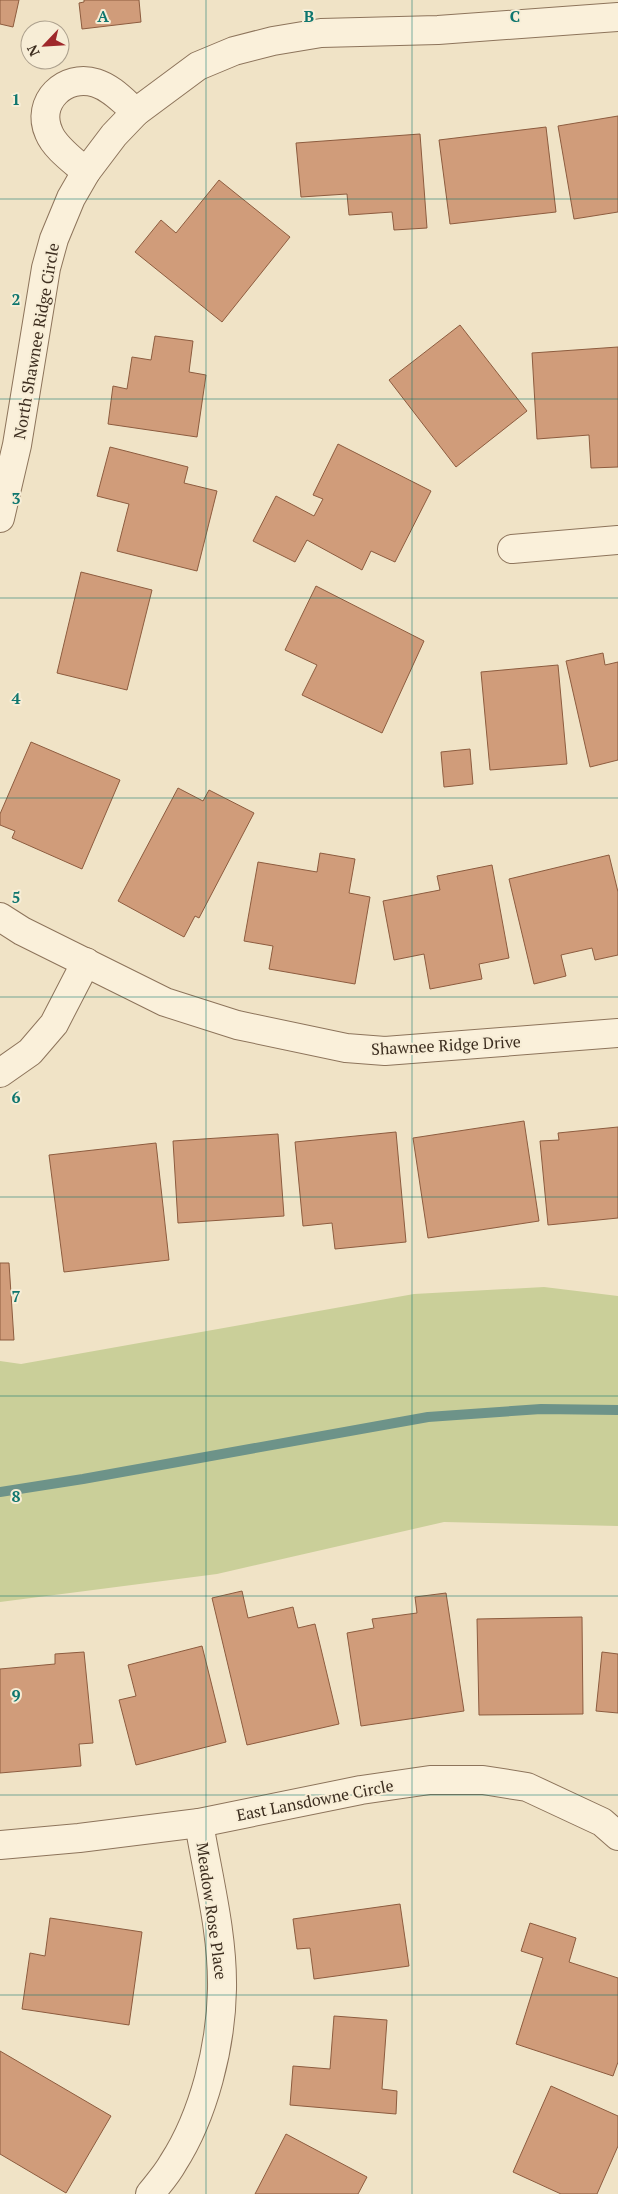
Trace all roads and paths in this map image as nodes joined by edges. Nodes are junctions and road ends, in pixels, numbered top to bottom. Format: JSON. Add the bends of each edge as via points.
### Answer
{"nodes":[{"id":1,"x":618,"y":17,"type":"edge"},
{"id":2,"x":136,"y":112,"type":"junction"},
{"id":3,"x":86,"y":172,"type":"junction"},
{"id":4,"x":0,"y":518,"type":"edge"},
{"id":5,"x":618,"y":540,"type":"edge"},
{"id":6,"x":512,"y":549,"type":"dead end"},
{"id":7,"x":0,"y":918,"type":"edge"},
{"id":8,"x":86,"y":962,"type":"junction"},
{"id":9,"x":618,"y":1033,"type":"edge"},
{"id":10,"x":0,"y":1073,"type":"edge"},
{"id":11,"x":199,"y":1823,"type":"junction"},
{"id":12,"x":618,"y":1836,"type":"edge"},
{"id":13,"x":0,"y":1845,"type":"edge"},
{"id":14,"x":150,"y":2194,"type":"edge"}],
"edges":[{"from":1,"to":2,"type":"street","name":"North Shawnee Ridge Circle","via":[[438,30],[321,33],[273,41],[234,51],[198,66]]},
{"from":2,"to":3,"type":"street","name":"North Shawnee Ridge Circle"},
{"from":2,"to":3,"type":"street","via":[[112,92],[83,80],[66,83],[52,97],[46,113],[48,134]]},
{"from":3,"to":4,"type":"street","name":"North Shawnee Ridge Circle","via":[[61,219],[50,252],[17,445]]},
{"from":5,"to":6,"type":"street"},
{"from":7,"to":8,"type":"street","name":"Shawnee Ridge Drive"},
{"from":8,"to":9,"type":"street","name":"Shawnee Ridge Drive","via":[[183,1008],[237,1025],[346,1048],[385,1051]]},
{"from":8,"to":10,"type":"street","via":[[54,1024],[30,1052]]},
{"from":11,"to":12,"type":"street","name":"East Lansdowne Circle","via":[[361,1790],[430,1780],[484,1780],[527,1787],[602,1822]]},
{"from":11,"to":13,"type":"street","name":"East Lansdowne Circle"},
{"from":11,"to":14,"type":"street","name":"Meadow Rose Place","via":[[218,1931],[222,1988],[218,2040],[208,2082],[193,2123],[174,2163]]}]}
